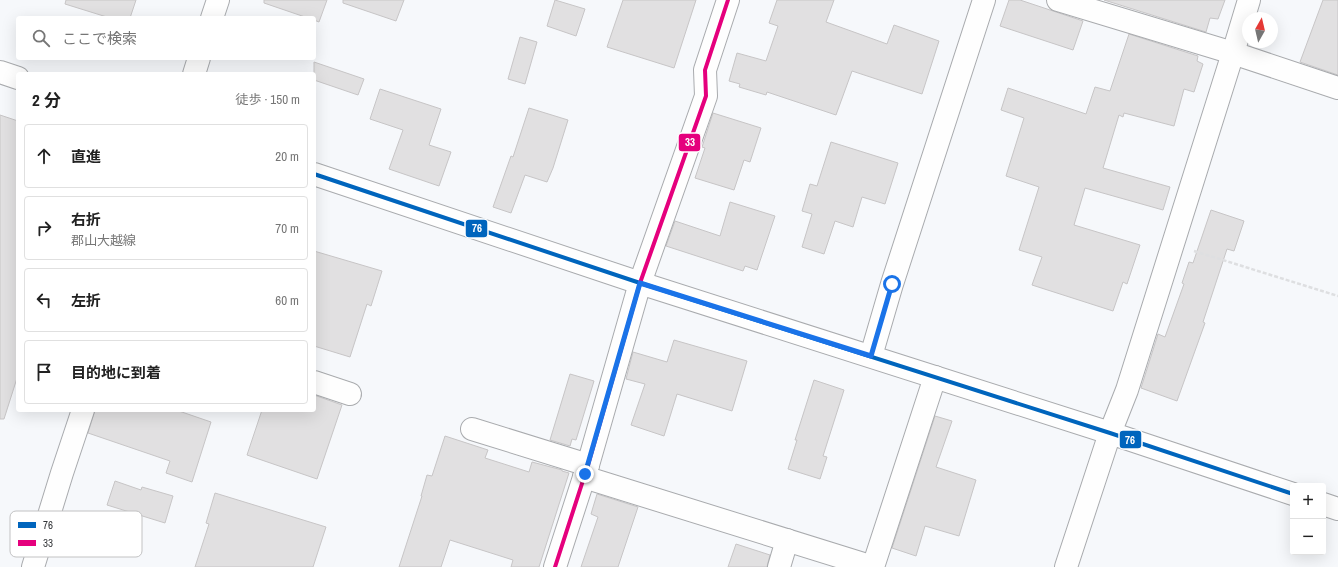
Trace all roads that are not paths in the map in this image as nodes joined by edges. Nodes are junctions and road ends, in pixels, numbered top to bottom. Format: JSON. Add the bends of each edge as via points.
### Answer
{"nodes":[{"id":1,"x":218,"y":0,"type":"edge"},
{"id":2,"x":728,"y":0,"type":"edge"},
{"id":3,"x":984,"y":0,"type":"edge"},
{"id":4,"x":1058,"y":0,"type":"edge"},
{"id":5,"x":1248,"y":0,"type":"edge"},
{"id":6,"x":213,"y":16,"type":"edge"},
{"id":7,"x":1233,"y":53,"type":"junction"},
{"id":8,"x":198,"y":60,"type":"edge"},
{"id":9,"x":0,"y":72,"type":"edge"},
{"id":10,"x":195,"y":72,"type":"edge"},
{"id":11,"x":16,"y":77,"type":"edge"},
{"id":12,"x":1338,"y":88,"type":"edge"},
{"id":13,"x":316,"y":175,"type":"edge"},
{"id":14,"x":640,"y":283,"type":"junction"},
{"id":15,"x":871,"y":356,"type":"junction"},
{"id":16,"x":935,"y":377,"type":"junction"},
{"id":17,"x":316,"y":383,"type":"edge"},
{"id":18,"x":350,"y":394,"type":"dead end"},
{"id":19,"x":82,"y":412,"type":"edge"},
{"id":20,"x":472,"y":430,"type":"dead end"},
{"id":21,"x":1110,"y":433,"type":"junction"},
{"id":22,"x":586,"y":471,"type":"junction"},
{"id":23,"x":1290,"y":493,"type":"edge"},
{"id":24,"x":1326,"y":505,"type":"edge"},
{"id":25,"x":1338,"y":509,"type":"edge"},
{"id":26,"x":50,"y":511,"type":"edge"},
{"id":27,"x":787,"y":540,"type":"junction"},
{"id":28,"x":36,"y":557,"type":"edge"},
{"id":29,"x":33,"y":567,"type":"edge"},
{"id":30,"x":555,"y":567,"type":"edge"},
{"id":31,"x":779,"y":567,"type":"edge"},
{"id":32,"x":873,"y":567,"type":"edge"},
{"id":33,"x":1066,"y":567,"type":"edge"}],
"edges":[{"from":1,"to":6,"type":"street"},
{"from":2,"to":14,"type":"street","via":[[705,70],[706,96]]},
{"from":3,"to":15,"type":"street"},
{"from":4,"to":7,"type":"street"},
{"from":5,"to":7,"type":"street"},
{"from":7,"to":12,"type":"street"},
{"from":7,"to":21,"type":"street","via":[[1127,390]]},
{"from":8,"to":10,"type":"street"},
{"from":9,"to":11,"type":"street"},
{"from":13,"to":14,"type":"street"},
{"from":14,"to":15,"type":"street"},
{"from":14,"to":22,"type":"street"},
{"from":15,"to":16,"type":"street"},
{"from":16,"to":21,"type":"street"},
{"from":16,"to":32,"type":"street"},
{"from":17,"to":18,"type":"street"},
{"from":19,"to":26,"type":"street"},
{"from":20,"to":22,"type":"street"},
{"from":21,"to":23,"type":"street"},
{"from":21,"to":33,"type":"street"},
{"from":22,"to":27,"type":"street"},
{"from":22,"to":30,"type":"street"},
{"from":24,"to":25,"type":"street"},
{"from":27,"to":31,"type":"street"},
{"from":27,"to":32,"type":"street"},
{"from":28,"to":29,"type":"street"}]}
